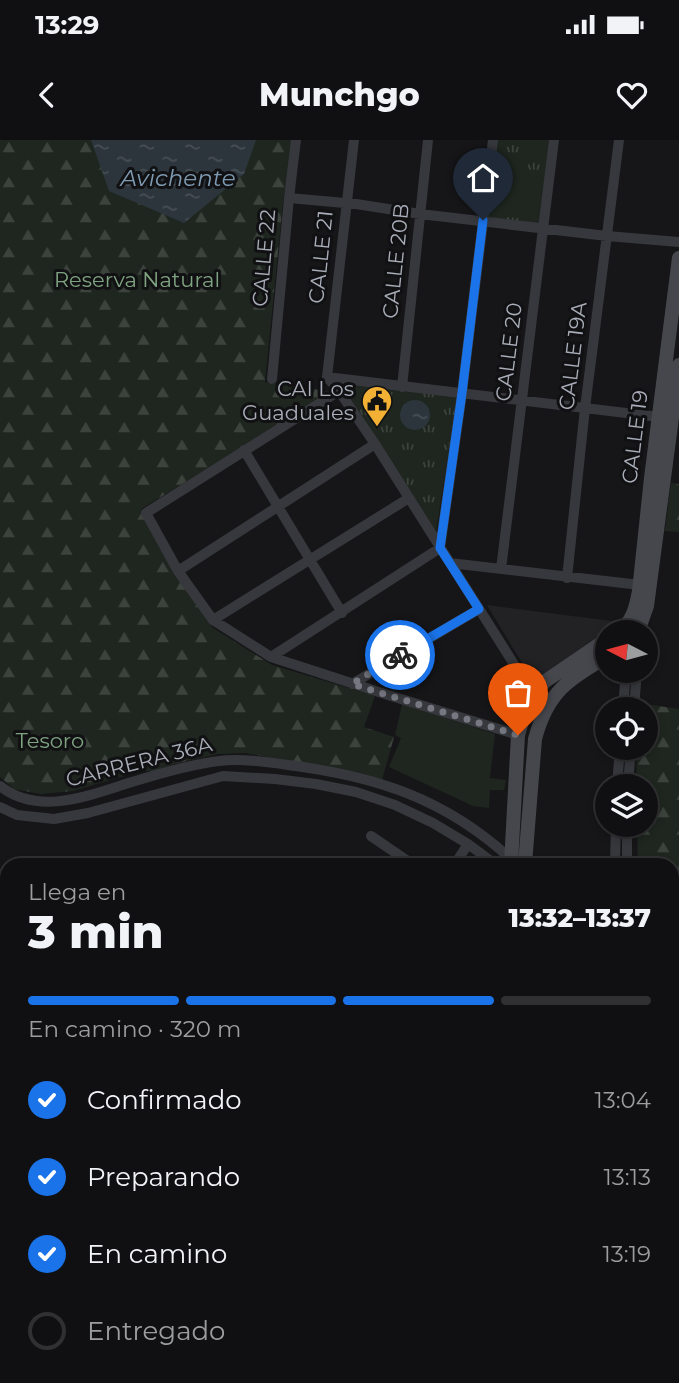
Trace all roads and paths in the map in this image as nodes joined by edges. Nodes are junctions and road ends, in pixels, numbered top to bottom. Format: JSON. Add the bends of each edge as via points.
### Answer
{"nodes":[{"id":1,"x":296,"y":140,"type":"edge"},
{"id":2,"x":354,"y":140,"type":"edge"},
{"id":3,"x":428,"y":140,"type":"edge"},
{"id":4,"x":493,"y":140,"type":"edge"},
{"id":5,"x":554,"y":140,"type":"edge"},
{"id":6,"x":619,"y":140,"type":"edge"},
{"id":7,"x":289,"y":198,"type":"junction"},
{"id":8,"x":347,"y":203,"type":"junction"},
{"id":9,"x":420,"y":214,"type":"junction"},
{"id":10,"x":483,"y":220,"type":"junction"},
{"id":11,"x":545,"y":228,"type":"junction"},
{"id":12,"x":607,"y":236,"type":"junction"},
{"id":13,"x":679,"y":242,"type":"edge"},
{"id":14,"x":679,"y":258,"type":"edge"},
{"id":15,"x":679,"y":365,"type":"edge"},
{"id":16,"x":327,"y":377,"type":"junction"},
{"id":17,"x":272,"y":379,"type":"dead end"},
{"id":18,"x":402,"y":387,"type":"junction"},
{"id":19,"x":339,"y":391,"type":"junction"},
{"id":20,"x":462,"y":393,"type":"junction"},
{"id":21,"x":522,"y":400,"type":"junction"},
{"id":22,"x":585,"y":408,"type":"junction"},
{"id":23,"x":659,"y":417,"type":"junction"},
{"id":24,"x":375,"y":444,"type":"junction"},
{"id":25,"x":244,"y":450,"type":"junction"},
{"id":26,"x":410,"y":498,"type":"junction"},
{"id":27,"x":279,"y":506,"type":"junction"},
{"id":28,"x":440,"y":548,"type":"junction"},
{"id":29,"x":310,"y":559,"type":"junction"},
{"id":30,"x":450,"y":563,"type":"junction"},
{"id":31,"x":501,"y":569,"type":"junction"},
{"id":32,"x":178,"y":571,"type":"junction"},
{"id":33,"x":566,"y":578,"type":"junction"},
{"id":34,"x":640,"y":585,"type":"junction"},
{"id":35,"x":479,"y":609,"type":"junction"},
{"id":36,"x":342,"y":613,"type":"junction"},
{"id":37,"x":213,"y":620,"type":"junction"},
{"id":38,"x":637,"y":620,"type":"edge"},
{"id":39,"x":640,"y":620,"type":"edge"},
{"id":40,"x":595,"y":647,"type":"edge"},
{"id":41,"x":271,"y":657,"type":"junction"},
{"id":42,"x":595,"y":665,"type":"edge"},
{"id":43,"x":352,"y":684,"type":"junction"},
{"id":44,"x":534,"y":696,"type":"junction"},
{"id":45,"x":547,"y":706,"type":"junction"},
{"id":46,"x":518,"y":735,"type":"junction"},
{"id":47,"x":0,"y":786,"type":"edge"},
{"id":48,"x":0,"y":807,"type":"edge"},
{"id":49,"x":371,"y":836,"type":"dead end"},
{"id":50,"x":616,"y":837,"type":"edge"},
{"id":51,"x":627,"y":837,"type":"edge"},
{"id":52,"x":468,"y":844,"type":"junction"},
{"id":53,"x":403,"y":858,"type":"edge"},
{"id":54,"x":459,"y":858,"type":"edge"},
{"id":55,"x":487,"y":858,"type":"edge"},
{"id":56,"x":510,"y":858,"type":"edge"},
{"id":57,"x":516,"y":858,"type":"edge"},
{"id":58,"x":517,"y":858,"type":"edge"},
{"id":59,"x":615,"y":858,"type":"edge"},
{"id":60,"x":627,"y":858,"type":"edge"}],
"edges":[{"from":1,"to":7,"type":"street","name":"CALLE 22"},
{"from":2,"to":8,"type":"street","name":"CALLE 21"},
{"from":3,"to":9,"type":"street","name":"CALLE 20B"},
{"from":4,"to":10,"type":"street"},
{"from":5,"to":11,"type":"street","name":"CALLE 20"},
{"from":6,"to":12,"type":"street","name":"CALLE 19A"},
{"from":7,"to":8,"type":"street"},
{"from":7,"to":17,"type":"street","name":"CALLE 22"},
{"from":8,"to":9,"type":"street"},
{"from":8,"to":16,"type":"street","name":"CALLE 21"},
{"from":9,"to":10,"type":"street"},
{"from":9,"to":18,"type":"street","name":"CALLE 20B"},
{"from":10,"to":11,"type":"street"},
{"from":10,"to":20,"type":"street"},
{"from":11,"to":12,"type":"street"},
{"from":11,"to":21,"type":"street","name":"CALLE 20"},
{"from":12,"to":13,"type":"street"},
{"from":12,"to":22,"type":"street","name":"CALLE 19A"},
{"from":14,"to":23,"type":"main road","name":"CALLE 19"},
{"from":15,"to":39,"type":"main road","name":"CALLE 19","via":[[651,581]]},
{"from":16,"to":18,"type":"street"},
{"from":16,"to":19,"type":"street"},
{"from":18,"to":20,"type":"street"},
{"from":19,"to":24,"type":"street"},
{"from":19,"to":25,"type":"street"},
{"from":20,"to":21,"type":"street"},
{"from":20,"to":28,"type":"street"},
{"from":21,"to":22,"type":"street"},
{"from":21,"to":31,"type":"street","name":"CALLE 20"},
{"from":22,"to":23,"type":"street"},
{"from":22,"to":33,"type":"street","name":"CALLE 19A"},
{"from":23,"to":34,"type":"main road","name":"CALLE 19"},
{"from":24,"to":26,"type":"street"},
{"from":24,"to":27,"type":"street"},
{"from":25,"to":27,"type":"street"},
{"from":25,"to":32,"type":"street","via":[[146,513]]},
{"from":26,"to":28,"type":"street"},
{"from":26,"to":29,"type":"street"},
{"from":27,"to":29,"type":"street"},
{"from":27,"to":32,"type":"street"},
{"from":28,"to":30,"type":"street"},
{"from":28,"to":36,"type":"street"},
{"from":29,"to":36,"type":"street"},
{"from":29,"to":37,"type":"street"},
{"from":30,"to":31,"type":"street"},
{"from":30,"to":35,"type":"street"},
{"from":31,"to":33,"type":"street"},
{"from":32,"to":37,"type":"street"},
{"from":33,"to":34,"type":"street"},
{"from":34,"to":38,"type":"main road","name":"CALLE 19"},
{"from":35,"to":43,"type":"street"},
{"from":35,"to":44,"type":"street"},
{"from":36,"to":41,"type":"street"},
{"from":37,"to":41,"type":"street"},
{"from":40,"to":44,"type":"main road","via":[[544,682]]},
{"from":41,"to":43,"type":"street"},
{"from":42,"to":45,"type":"main road","via":[[565,684]]},
{"from":43,"to":46,"type":"street"},
{"from":44,"to":45,"type":"street"},
{"from":44,"to":46,"type":"main road"},
{"from":45,"to":58,"type":"main road","via":[[535,739]]},
{"from":46,"to":57,"type":"main road"},
{"from":47,"to":56,"type":"street","name":"CARRERA 36A","via":[[19,797],[59,802],[220,760],[325,770],[411,794],[480,833]]},
{"from":48,"to":52,"type":"street","name":"CARRERA 36A","via":[[17,815],[54,820],[228,776],[356,792],[433,822]]},
{"from":49,"to":53,"type":"street"},
{"from":50,"to":59,"type":"street"},
{"from":51,"to":60,"type":"street"},
{"from":52,"to":54,"type":"street"},
{"from":52,"to":55,"type":"street","name":"CARRERA 36A"}]}
